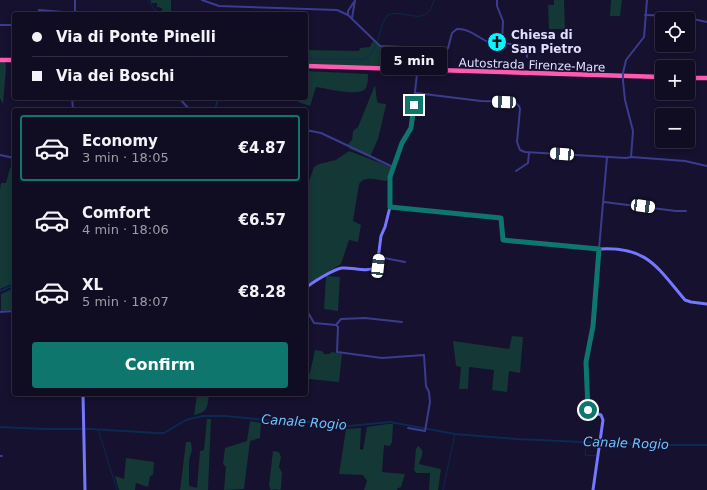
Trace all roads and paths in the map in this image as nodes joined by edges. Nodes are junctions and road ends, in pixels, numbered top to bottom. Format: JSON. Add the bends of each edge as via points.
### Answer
{"nodes":[{"id":1,"x":75,"y":0,"type":"edge"},
{"id":2,"x":202,"y":0,"type":"edge"},
{"id":3,"x":355,"y":0,"type":"edge"},
{"id":4,"x":497,"y":0,"type":"edge"},
{"id":5,"x":647,"y":0,"type":"edge"},
{"id":6,"x":350,"y":9,"type":"junction"},
{"id":7,"x":39,"y":12,"type":"edge"},
{"id":8,"x":63,"y":12,"type":"edge"},
{"id":9,"x":75,"y":12,"type":"edge"},
{"id":10,"x":341,"y":12,"type":"junction"},
{"id":11,"x":352,"y":12,"type":"junction"},
{"id":12,"x":348,"y":15,"type":"junction"},
{"id":13,"x":645,"y":15,"type":"junction"},
{"id":14,"x":352,"y":19,"type":"junction"},
{"id":15,"x":707,"y":22,"type":"edge"},
{"id":16,"x":0,"y":25,"type":"edge"},
{"id":17,"x":12,"y":25,"type":"edge"},
{"id":18,"x":503,"y":43,"type":"junction"},
{"id":19,"x":414,"y":57,"type":"junction"},
{"id":20,"x":527,"y":57,"type":"dead end"},
{"id":21,"x":0,"y":58,"type":"edge"},
{"id":22,"x":12,"y":59,"type":"edge"},
{"id":23,"x":308,"y":67,"type":"edge"},
{"id":24,"x":417,"y":67,"type":"dead end"},
{"id":25,"x":416,"y":74,"type":"dead end"},
{"id":26,"x":655,"y":78,"type":"edge"},
{"id":27,"x":695,"y":79,"type":"edge"},
{"id":28,"x":707,"y":79,"type":"edge"},
{"id":29,"x":416,"y":93,"type":"junction"},
{"id":30,"x":181,"y":100,"type":"edge"},
{"id":31,"x":188,"y":108,"type":"edge"},
{"id":32,"x":308,"y":130,"type":"edge"},
{"id":33,"x":529,"y":152,"type":"junction"},
{"id":34,"x":0,"y":155,"type":"edge"},
{"id":35,"x":607,"y":157,"type":"junction"},
{"id":36,"x":631,"y":157,"type":"junction"},
{"id":37,"x":12,"y":158,"type":"edge"},
{"id":38,"x":707,"y":166,"type":"edge"},
{"id":39,"x":393,"y":167,"type":"junction"},
{"id":40,"x":516,"y":171,"type":"dead end"},
{"id":41,"x":604,"y":202,"type":"junction"},
{"id":42,"x":390,"y":207,"type":"junction"},
{"id":43,"x":686,"y":211,"type":"dead end"},
{"id":44,"x":599,"y":249,"type":"junction"},
{"id":45,"x":379,"y":257,"type":"junction"},
{"id":46,"x":405,"y":262,"type":"dead end"},
{"id":47,"x":308,"y":286,"type":"edge"},
{"id":48,"x":707,"y":304,"type":"edge"},
{"id":49,"x":12,"y":311,"type":"edge"},
{"id":50,"x":0,"y":312,"type":"edge"},
{"id":51,"x":308,"y":312,"type":"edge"},
{"id":52,"x":402,"y":322,"type":"dead end"},
{"id":53,"x":336,"y":325,"type":"junction"},
{"id":54,"x":84,"y":396,"type":"edge"},
{"id":55,"x":408,"y":428,"type":"dead end"},
{"id":56,"x":85,"y":490,"type":"edge"},
{"id":57,"x":593,"y":490,"type":"edge"}],
"edges":[{"from":1,"to":9,"type":"street"},
{"from":2,"to":10,"type":"street","via":[[220,6],[332,9]]},
{"from":3,"to":6,"type":"street"},
{"from":3,"to":11,"type":"street"},
{"from":4,"to":18,"type":"street","via":[[503,21]]},
{"from":5,"to":13,"type":"street"},
{"from":6,"to":10,"type":"street"},
{"from":6,"to":12,"type":"street"},
{"from":7,"to":8,"type":"street"},
{"from":10,"to":12,"type":"street"},
{"from":11,"to":12,"type":"street"},
{"from":11,"to":14,"type":"street"},
{"from":12,"to":14,"type":"street"},
{"from":13,"to":15,"type":"street","via":[[679,16]]},
{"from":13,"to":36,"type":"street","bridge":true,"via":[[644,37],[626,60],[623,73],[625,100],[633,131]]},
{"from":14,"to":19,"type":"street","via":[[378,44],[384,47],[402,46]]},
{"from":16,"to":17,"type":"street"},
{"from":18,"to":19,"type":"street","via":[[492,44],[457,29],[452,33],[444,54]]},
{"from":18,"to":20,"type":"street","via":[[527,47]]},
{"from":19,"to":24,"type":"street"},
{"from":21,"to":22,"type":"highway"},
{"from":23,"to":26,"type":"highway","name":"Autostrada Firenze-Mare"},
{"from":25,"to":29,"type":"street"},
{"from":27,"to":28,"type":"highway"},
{"from":29,"to":33,"type":"street","via":[[480,101],[515,102],[519,106],[518,147]]},
{"from":29,"to":39,"type":"street","via":[[411,128]]},
{"from":30,"to":31,"type":"street"},
{"from":32,"to":39,"type":"street","via":[[321,133]]},
{"from":33,"to":35,"type":"street"},
{"from":33,"to":40,"type":"street","via":[[528,163]]},
{"from":34,"to":37,"type":"street"},
{"from":35,"to":36,"type":"street"},
{"from":35,"to":41,"type":"street"},
{"from":36,"to":38,"type":"street"},
{"from":39,"to":42,"type":"street","via":[[389,184]]},
{"from":41,"to":43,"type":"street"},
{"from":41,"to":44,"type":"street"},
{"from":42,"to":44,"type":"street","via":[[501,218],[503,240]]},
{"from":42,"to":45,"type":"street"},
{"from":44,"to":48,"type":"street","via":[[624,250],[644,256],[685,300]]},
{"from":44,"to":57,"type":"street","via":[[593,326],[586,362],[588,410],[600,414],[603,418]]},
{"from":45,"to":46,"type":"street"},
{"from":45,"to":47,"type":"street","via":[[375,269],[340,268]]},
{"from":49,"to":50,"type":"street"},
{"from":51,"to":53,"type":"street","via":[[314,323]]},
{"from":52,"to":53,"type":"street","via":[[365,318],[341,319]]},
{"from":53,"to":55,"type":"street","via":[[338,352],[382,358],[424,355],[430,402],[426,430],[424,432]]},
{"from":54,"to":56,"type":"street"}]}
